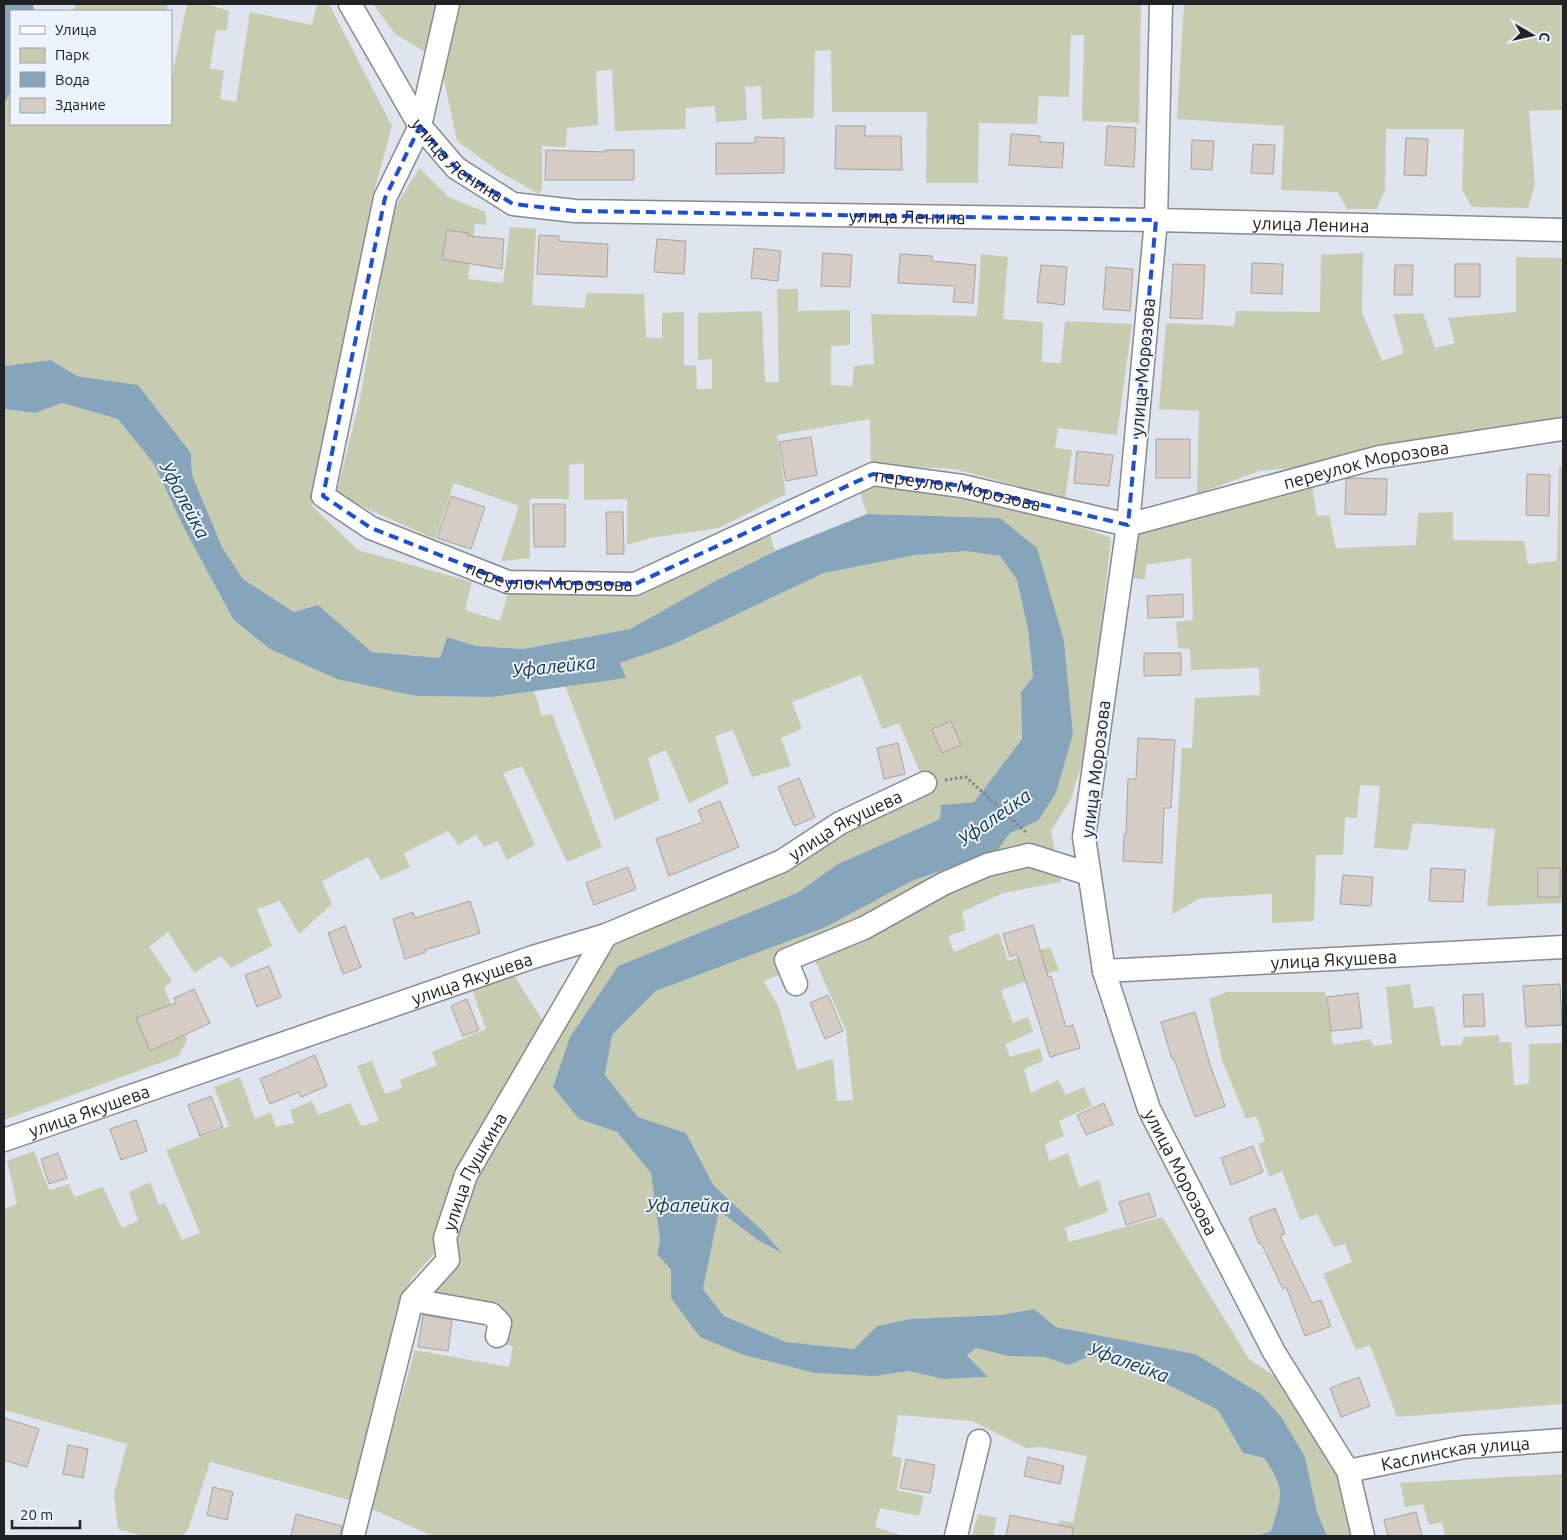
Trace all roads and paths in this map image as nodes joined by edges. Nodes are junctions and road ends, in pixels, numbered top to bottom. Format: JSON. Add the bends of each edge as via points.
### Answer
{"nodes":[{"id":1,"x":350,"y":4,"type":"edge"},
{"id":2,"x":448,"y":4,"type":"edge"},
{"id":3,"x":1161,"y":4,"type":"edge"},
{"id":4,"x":420,"y":126,"type":"junction"},
{"id":5,"x":1156,"y":220,"type":"junction"},
{"id":6,"x":1563,"y":230,"type":"edge"},
{"id":7,"x":1563,"y":429,"type":"edge"},
{"id":8,"x":1128,"y":525,"type":"junction"},
{"id":9,"x":966,"y":777,"type":"dead end"},
{"id":10,"x":925,"y":783,"type":"dead end"},
{"id":11,"x":1030,"y":836,"type":"dead end"},
{"id":12,"x":1090,"y":874,"type":"junction"},
{"id":13,"x":606,"y":935,"type":"junction"},
{"id":14,"x":1563,"y":947,"type":"edge"},
{"id":15,"x":1104,"y":971,"type":"junction"},
{"id":16,"x":796,"y":984,"type":"dead end"},
{"id":17,"x":4,"y":1140,"type":"edge"},
{"id":18,"x":412,"y":1300,"type":"junction"},
{"id":19,"x":497,"y":1336,"type":"dead end"},
{"id":20,"x":1563,"y":1440,"type":"edge"},
{"id":21,"x":978,"y":1441,"type":"dead end"},
{"id":22,"x":1348,"y":1471,"type":"junction"},
{"id":23,"x":354,"y":1536,"type":"edge"},
{"id":24,"x":956,"y":1536,"type":"edge"},
{"id":25,"x":1363,"y":1536,"type":"edge"}],
"edges":[{"from":1,"to":4,"type":"street","name":"улица Ленина"},
{"from":2,"to":4,"type":"street"},
{"from":3,"to":5,"type":"street","name":"улица Морозова"},
{"from":4,"to":5,"type":"street","name":"улица Ленина","via":[[456,168],[513,204],[575,211]]},
{"from":4,"to":8,"type":"street","name":"переулок Морозова","via":[[385,198],[323,496],[371,528],[508,582],[635,584],[873,474],[962,486]]},
{"from":5,"to":6,"type":"street","name":"улица Ленина"},
{"from":5,"to":8,"type":"street","name":"улица Морозова"},
{"from":7,"to":8,"type":"street","name":"переулок Морозова","via":[[1379,456]]},
{"from":8,"to":12,"type":"street","name":"улица Морозова","via":[[1084,837]]},
{"from":9,"to":11,"type":"path"},
{"from":10,"to":13,"type":"street","name":"улица Якушева","via":[[840,823],[782,861]]},
{"from":12,"to":15,"type":"street","name":"улица Морозова"},
{"from":12,"to":16,"type":"street","via":[[1029,855],[987,865],[943,884],[864,928],[786,960]]},
{"from":13,"to":17,"type":"street","name":"улица Якушева","via":[[533,957]]},
{"from":13,"to":18,"type":"street","name":"улица Пушкина","via":[[466,1175],[445,1238],[448,1260]]},
{"from":14,"to":15,"type":"street","name":"улица Якушева"},
{"from":15,"to":22,"type":"street","name":"улица Морозова","via":[[1149,1109],[1274,1352]]},
{"from":18,"to":19,"type":"street","via":[[491,1314],[500,1323]]},
{"from":18,"to":23,"type":"street","name":"улица Пушкина"},
{"from":20,"to":22,"type":"street","name":"Каслинская улица","via":[[1464,1447]]},
{"from":21,"to":24,"type":"street"},
{"from":22,"to":25,"type":"street","name":"улица Морозова"}]}
